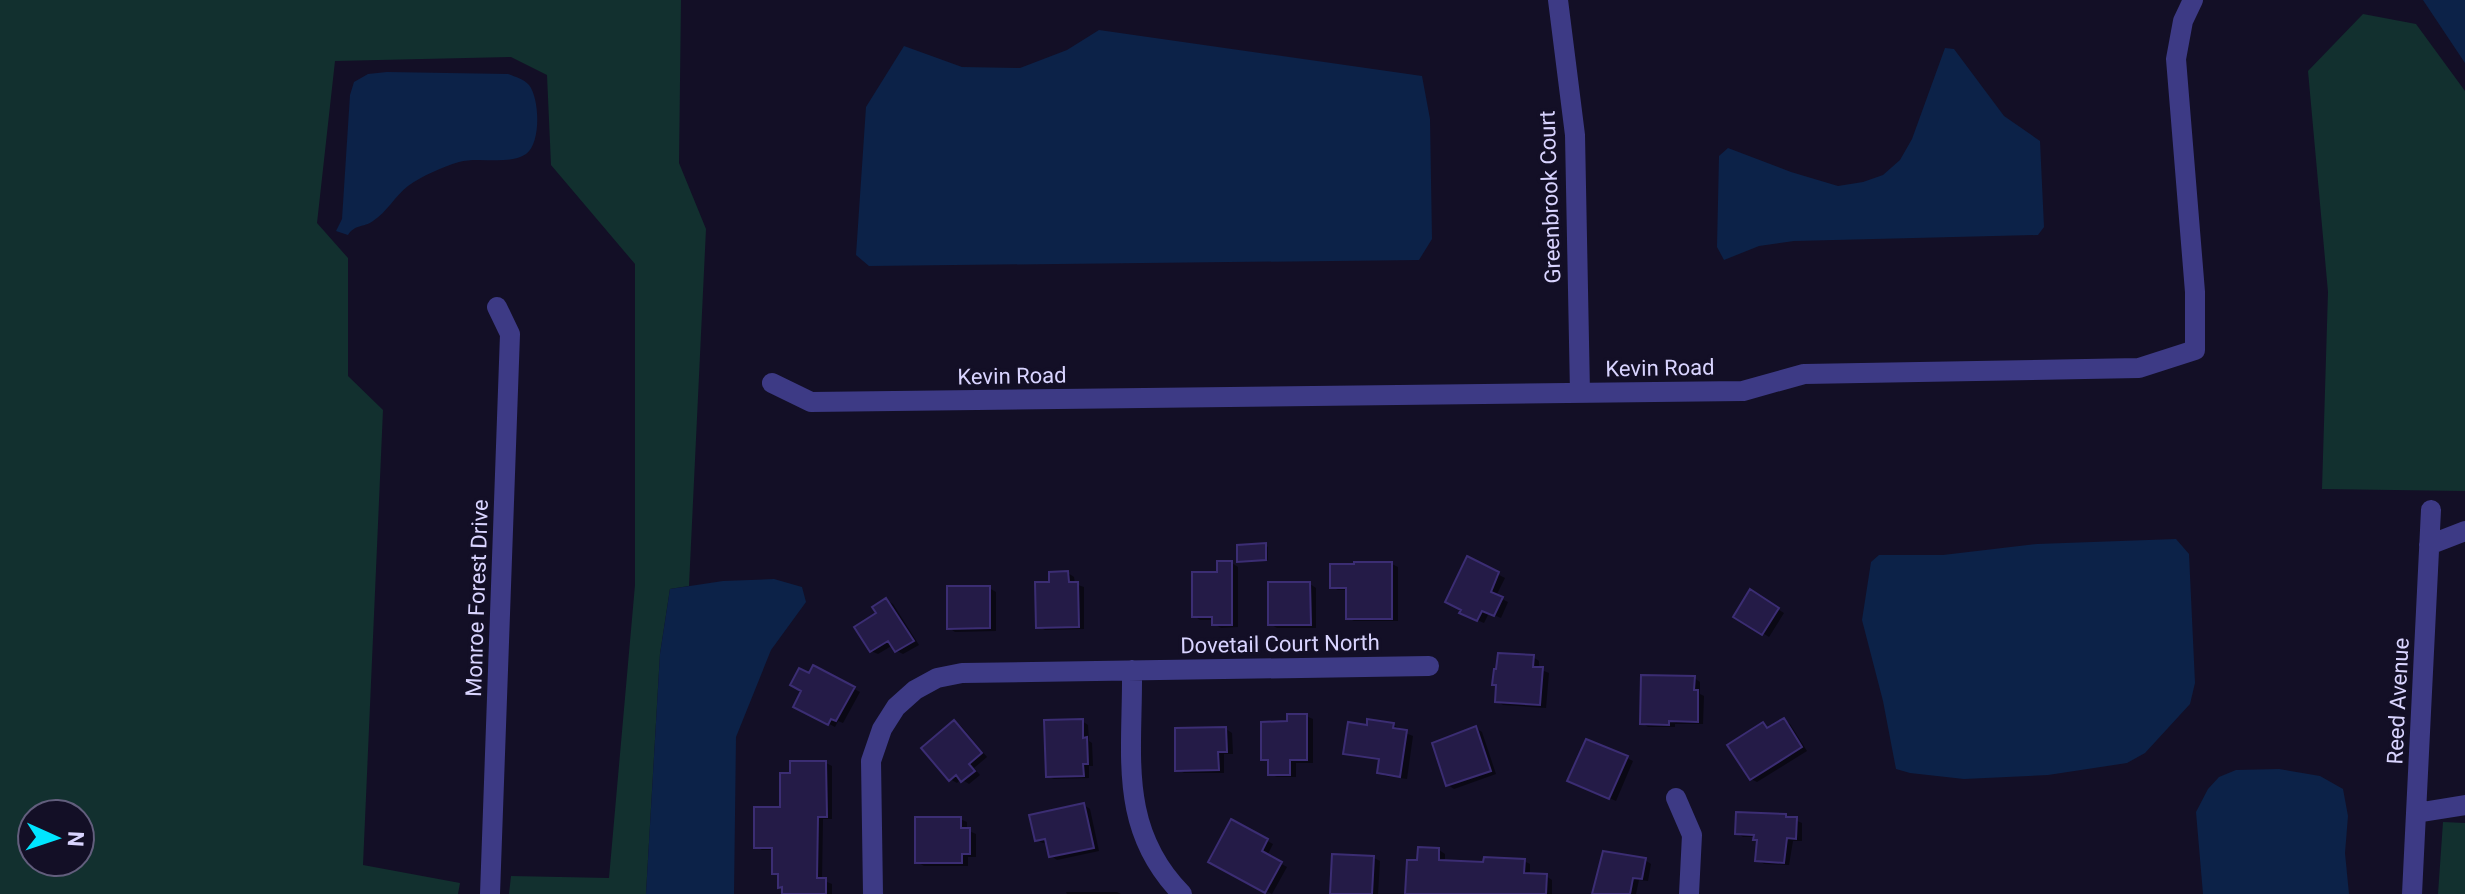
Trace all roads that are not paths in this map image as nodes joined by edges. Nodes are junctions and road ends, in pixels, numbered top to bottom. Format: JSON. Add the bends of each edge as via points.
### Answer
{"nodes":[{"id":1,"x":1558,"y":0,"type":"edge"},
{"id":2,"x":2193,"y":0,"type":"edge"},
{"id":3,"x":497,"y":307,"type":"dead end"},
{"id":4,"x":772,"y":383,"type":"dead end"},
{"id":5,"x":1580,"y":393,"type":"junction"},
{"id":6,"x":2431,"y":510,"type":"dead end"},
{"id":7,"x":2465,"y":531,"type":"edge"},
{"id":8,"x":2429,"y":545,"type":"junction"},
{"id":9,"x":1429,"y":666,"type":"dead end"},
{"id":10,"x":1132,"y":670,"type":"junction"},
{"id":11,"x":1676,"y":798,"type":"dead end"},
{"id":12,"x":2465,"y":805,"type":"edge"},
{"id":13,"x":2416,"y":813,"type":"junction"},
{"id":14,"x":490,"y":894,"type":"edge"},
{"id":15,"x":873,"y":894,"type":"edge"},
{"id":16,"x":1182,"y":894,"type":"edge"},
{"id":17,"x":1689,"y":894,"type":"edge"},
{"id":18,"x":2412,"y":894,"type":"edge"}],
"edges":[{"from":1,"to":5,"type":"street","name":"Greenbrook Court","via":[[1575,135]]},
{"from":2,"to":5,"type":"street","name":"Kevin Road","via":[[2176,59],[2195,350],[2139,368],[1804,374],[1743,391]]},
{"from":3,"to":14,"type":"street","name":"Monroe Forest Drive","via":[[510,334]]},
{"from":4,"to":5,"type":"street","name":"Kevin Road","via":[[811,402]]},
{"from":6,"to":8,"type":"street","name":"Reed Avenue"},
{"from":7,"to":8,"type":"street"},
{"from":8,"to":13,"type":"street","name":"Reed Avenue"},
{"from":9,"to":10,"type":"street","name":"Dovetail Court North"},
{"from":10,"to":15,"type":"street","name":"Dovetail Court North","via":[[962,673],[915,690],[882,729],[871,761]]},
{"from":10,"to":16,"type":"street","via":[[1135,809],[1149,850]]},
{"from":11,"to":17,"type":"street","via":[[1692,835]]},
{"from":12,"to":13,"type":"street"},
{"from":13,"to":18,"type":"street","name":"Reed Avenue"}]}
